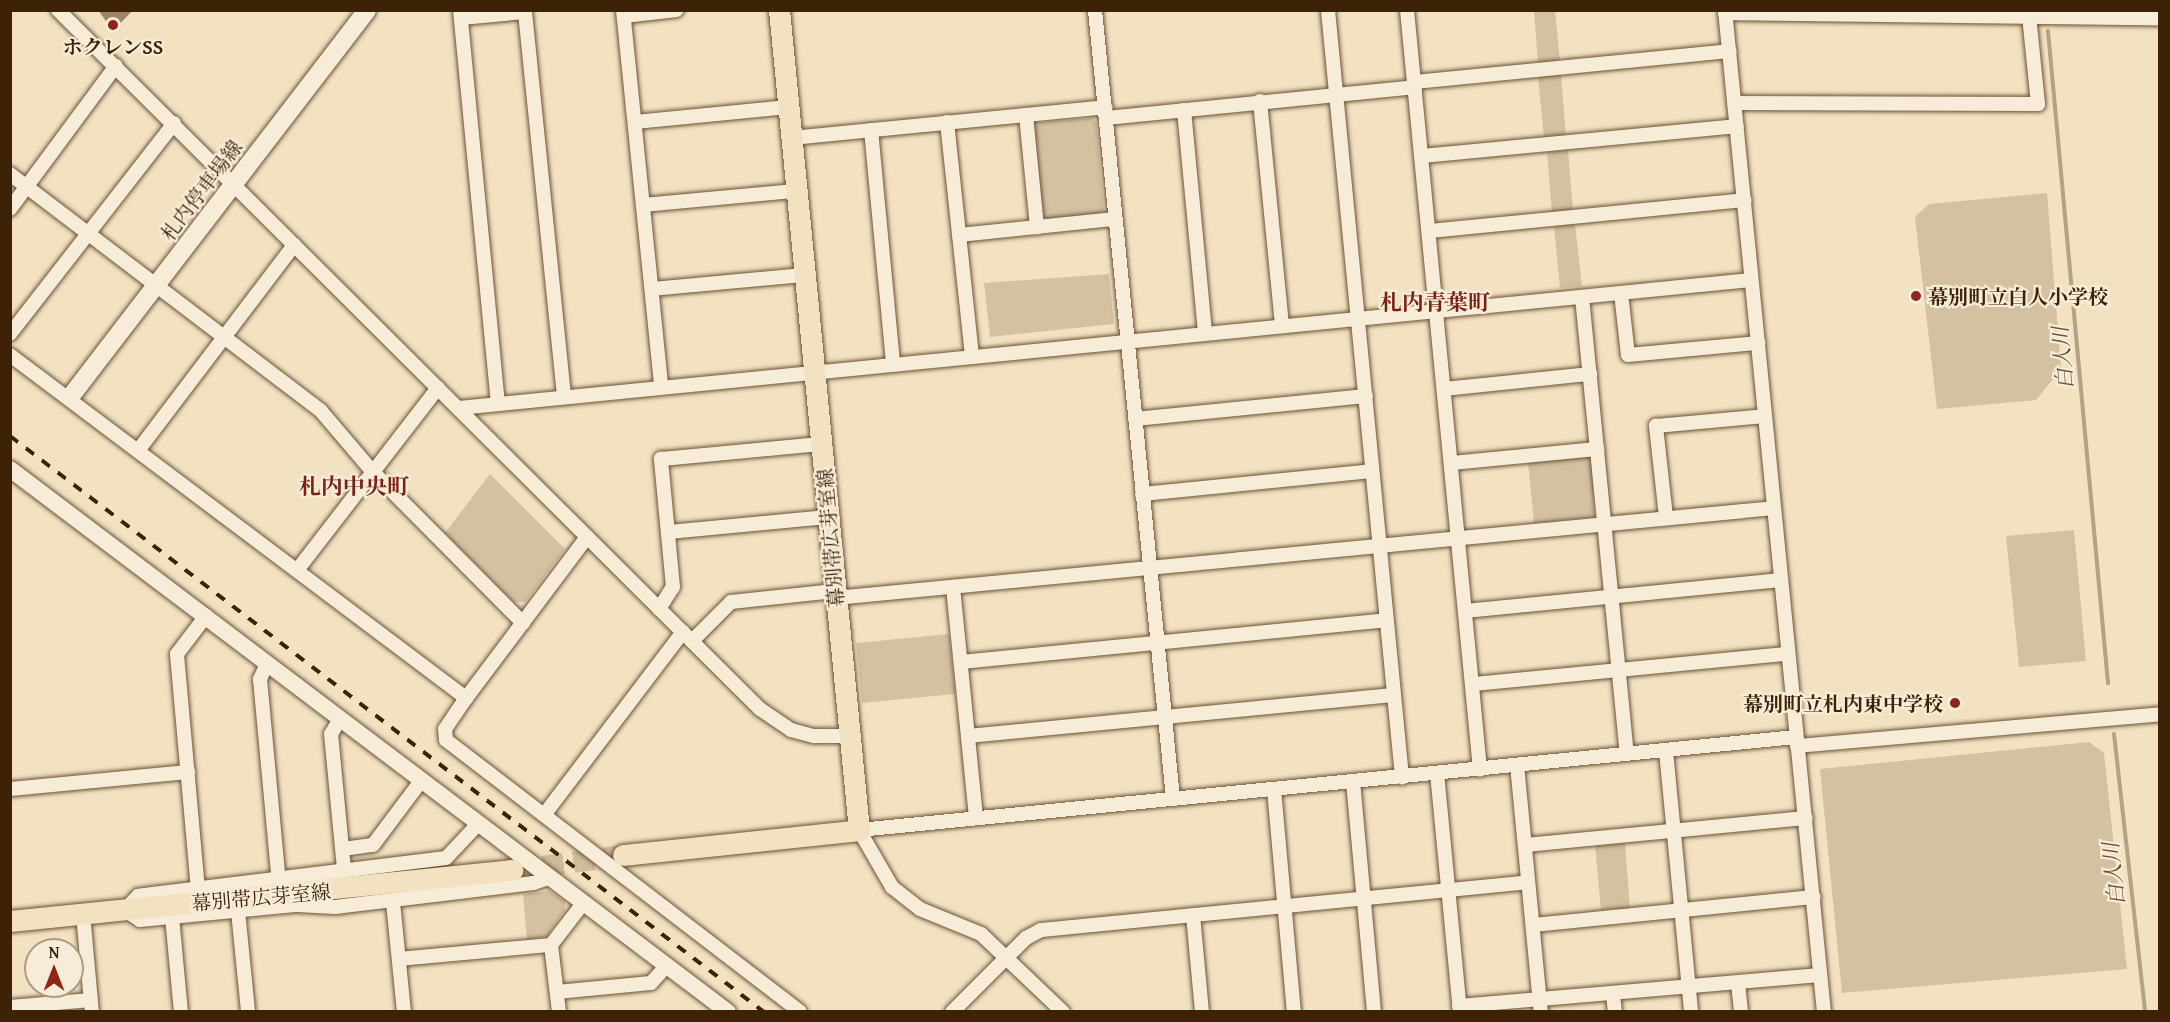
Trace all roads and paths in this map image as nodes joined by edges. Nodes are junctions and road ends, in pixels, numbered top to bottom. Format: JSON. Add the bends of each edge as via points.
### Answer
{"nodes":[{"id":1,"x":58,"y":10,"type":"edge"},
{"id":2,"x":367,"y":10,"type":"edge"},
{"id":3,"x":677,"y":10,"type":"edge"},
{"id":4,"x":779,"y":10,"type":"edge"},
{"id":5,"x":1095,"y":10,"type":"edge"},
{"id":6,"x":1328,"y":10,"type":"edge"},
{"id":7,"x":1407,"y":10,"type":"edge"},
{"id":8,"x":1725,"y":12,"type":"edge"},
{"id":9,"x":624,"y":13,"type":"edge"},
{"id":10,"x":461,"y":14,"type":"edge"},
{"id":11,"x":2029,"y":16,"type":"junction"},
{"id":12,"x":2160,"y":18,"type":"edge"},
{"id":13,"x":1729,"y":51,"type":"junction"},
{"id":14,"x":116,"y":66,"type":"junction"},
{"id":15,"x":1414,"y":84,"type":"junction"},
{"id":16,"x":1336,"y":94,"type":"junction"},
{"id":17,"x":1260,"y":102,"type":"junction"},
{"id":18,"x":1734,"y":103,"type":"junction"},
{"id":19,"x":788,"y":107,"type":"junction"},
{"id":20,"x":1184,"y":110,"type":"junction"},
{"id":21,"x":1105,"y":113,"type":"junction"},
{"id":22,"x":1026,"y":115,"type":"junction"},
{"id":23,"x":635,"y":122,"type":"junction"},
{"id":24,"x":947,"y":122,"type":"junction"},
{"id":25,"x":174,"y":123,"type":"junction"},
{"id":26,"x":1737,"y":126,"type":"junction"},
{"id":27,"x":871,"y":130,"type":"junction"},
{"id":28,"x":791,"y":138,"type":"junction"},
{"id":29,"x":1421,"y":156,"type":"junction"},
{"id":30,"x":10,"y":174,"type":"edge"},
{"id":31,"x":234,"y":183,"type":"junction"},
{"id":32,"x":27,"y":188,"type":"junction"},
{"id":33,"x":795,"y":191,"type":"junction"},
{"id":34,"x":1744,"y":200,"type":"junction"},
{"id":35,"x":643,"y":206,"type":"junction"},
{"id":36,"x":10,"y":208,"type":"edge"},
{"id":37,"x":1115,"y":219,"type":"junction"},
{"id":38,"x":1037,"y":227,"type":"junction"},
{"id":39,"x":1429,"y":231,"type":"junction"},
{"id":40,"x":89,"y":234,"type":"junction"},
{"id":41,"x":959,"y":235,"type":"junction"},
{"id":42,"x":294,"y":245,"type":"junction"},
{"id":43,"x":804,"y":275,"type":"junction"},
{"id":44,"x":1751,"y":280,"type":"junction"},
{"id":45,"x":156,"y":285,"type":"junction"},
{"id":46,"x":652,"y":289,"type":"junction"},
{"id":47,"x":1621,"y":293,"type":"junction"},
{"id":48,"x":1582,"y":297,"type":"junction"},
{"id":49,"x":1436,"y":310,"type":"junction"},
{"id":50,"x":1358,"y":318,"type":"junction"},
{"id":51,"x":1282,"y":326,"type":"junction"},
{"id":52,"x":1205,"y":333,"type":"junction"},
{"id":53,"x":10,"y":334,"type":"edge"},
{"id":54,"x":226,"y":337,"type":"junction"},
{"id":55,"x":1128,"y":341,"type":"junction"},
{"id":56,"x":1758,"y":343,"type":"junction"},
{"id":57,"x":10,"y":355,"type":"edge"},
{"id":58,"x":972,"y":356,"type":"junction"},
{"id":59,"x":893,"y":364,"type":"junction"},
{"id":60,"x":813,"y":371,"type":"junction"},
{"id":61,"x":1590,"y":374,"type":"junction"},
{"id":62,"x":661,"y":386,"type":"junction"},
{"id":63,"x":438,"y":388,"type":"junction"},
{"id":64,"x":1444,"y":389,"type":"junction"},
{"id":65,"x":564,"y":395,"type":"junction"},
{"id":66,"x":71,"y":396,"type":"junction"},
{"id":67,"x":1366,"y":396,"type":"junction"},
{"id":68,"x":498,"y":402,"type":"junction"},
{"id":69,"x":459,"y":408,"type":"junction"},
{"id":70,"x":1765,"y":416,"type":"junction"},
{"id":71,"x":1135,"y":419,"type":"junction"},
{"id":72,"x":821,"y":444,"type":"junction"},
{"id":73,"x":140,"y":448,"type":"junction"},
{"id":74,"x":1597,"y":449,"type":"junction"},
{"id":75,"x":1451,"y":463,"type":"junction"},
{"id":76,"x":10,"y":469,"type":"edge"},
{"id":77,"x":1372,"y":471,"type":"junction"},
{"id":78,"x":373,"y":472,"type":"junction"},
{"id":79,"x":1142,"y":494,"type":"junction"},
{"id":80,"x":1774,"y":508,"type":"junction"},
{"id":81,"x":828,"y":517,"type":"junction"},
{"id":82,"x":1666,"y":518,"type":"junction"},
{"id":83,"x":1605,"y":523,"type":"junction"},
{"id":84,"x":668,"y":532,"type":"junction"},
{"id":85,"x":587,"y":537,"type":"junction"},
{"id":86,"x":1458,"y":538,"type":"junction"},
{"id":87,"x":1379,"y":545,"type":"junction"},
{"id":88,"x":1150,"y":567,"type":"junction"},
{"id":89,"x":298,"y":569,"type":"junction"},
{"id":90,"x":1780,"y":580,"type":"junction"},
{"id":91,"x":953,"y":587,"type":"junction"},
{"id":92,"x":834,"y":594,"type":"junction"},
{"id":93,"x":1613,"y":596,"type":"junction"},
{"id":94,"x":659,"y":609,"type":"junction"},
{"id":95,"x":1465,"y":611,"type":"junction"},
{"id":96,"x":206,"y":616,"type":"junction"},
{"id":97,"x":1386,"y":620,"type":"junction"},
{"id":98,"x":523,"y":623,"type":"junction"},
{"id":99,"x":687,"y":637,"type":"junction"},
{"id":100,"x":1157,"y":642,"type":"junction"},
{"id":101,"x":1787,"y":654,"type":"junction"},
{"id":102,"x":961,"y":662,"type":"junction"},
{"id":103,"x":267,"y":664,"type":"junction"},
{"id":104,"x":1619,"y":670,"type":"junction"},
{"id":105,"x":1473,"y":684,"type":"junction"},
{"id":106,"x":1393,"y":695,"type":"junction"},
{"id":107,"x":466,"y":698,"type":"junction"},
{"id":108,"x":2160,"y":714,"type":"edge"},
{"id":109,"x":1164,"y":717,"type":"junction"},
{"id":110,"x":340,"y":719,"type":"junction"},
{"id":111,"x":848,"y":736,"type":"junction"},
{"id":112,"x":968,"y":736,"type":"junction"},
{"id":113,"x":1797,"y":742,"type":"junction"},
{"id":114,"x":1666,"y":751,"type":"junction"},
{"id":115,"x":1627,"y":754,"type":"junction"},
{"id":116,"x":1517,"y":765,"type":"junction"},
{"id":117,"x":1480,"y":769,"type":"junction"},
{"id":118,"x":188,"y":772,"type":"junction"},
{"id":119,"x":1437,"y":773,"type":"junction"},
{"id":120,"x":1401,"y":777,"type":"junction"},
{"id":121,"x":421,"y":782,"type":"junction"},
{"id":122,"x":1353,"y":782,"type":"junction"},
{"id":123,"x":10,"y":789,"type":"edge"},
{"id":124,"x":1274,"y":789,"type":"junction"},
{"id":125,"x":1173,"y":798,"type":"junction"},
{"id":126,"x":543,"y":815,"type":"junction"},
{"id":127,"x":976,"y":818,"type":"junction"},
{"id":128,"x":1806,"y":818,"type":"junction"},
{"id":129,"x":480,"y":823,"type":"junction"},
{"id":130,"x":859,"y":830,"type":"junction"},
{"id":131,"x":1674,"y":832,"type":"junction"},
{"id":132,"x":1525,"y":846,"type":"junction"},
{"id":133,"x":342,"y":849,"type":"junction"},
{"id":134,"x":623,"y":855,"type":"tunnel mouth"},
{"id":135,"x":344,"y":870,"type":"junction"},
{"id":136,"x":512,"y":870,"type":"tunnel mouth"},
{"id":137,"x":551,"y":877,"type":"junction"},
{"id":138,"x":279,"y":882,"type":"junction"},
{"id":139,"x":1528,"y":882,"type":"junction"},
{"id":140,"x":198,"y":890,"type":"junction"},
{"id":141,"x":1448,"y":890,"type":"junction"},
{"id":142,"x":1363,"y":897,"type":"junction"},
{"id":143,"x":1814,"y":897,"type":"junction"},
{"id":144,"x":393,"y":902,"type":"junction"},
{"id":145,"x":584,"y":902,"type":"junction"},
{"id":146,"x":1284,"y":906,"type":"junction"},
{"id":147,"x":125,"y":910,"type":"junction"},
{"id":148,"x":1681,"y":910,"type":"junction"},
{"id":149,"x":238,"y":911,"type":"junction"},
{"id":150,"x":83,"y":914,"type":"junction"},
{"id":151,"x":1193,"y":915,"type":"junction"},
{"id":152,"x":172,"y":918,"type":"junction"},
{"id":153,"x":10,"y":921,"type":"edge"},
{"id":154,"x":1533,"y":925,"type":"junction"},
{"id":155,"x":551,"y":945,"type":"junction"},
{"id":156,"x":1007,"y":956,"type":"junction"},
{"id":157,"x":399,"y":959,"type":"junction"},
{"id":158,"x":667,"y":965,"type":"junction"},
{"id":159,"x":1820,"y":975,"type":"junction"},
{"id":160,"x":1738,"y":983,"type":"junction"},
{"id":161,"x":1689,"y":987,"type":"junction"},
{"id":162,"x":557,"y":992,"type":"junction"},
{"id":163,"x":1613,"y":994,"type":"junction"},
{"id":164,"x":92,"y":1006,"type":"edge"},
{"id":165,"x":1540,"y":1006,"type":"edge"},
{"id":166,"x":11,"y":1009,"type":"edge"},
{"id":167,"x":720,"y":1009,"type":"edge"},
{"id":168,"x":1460,"y":1009,"type":"edge"},
{"id":169,"x":181,"y":1011,"type":"edge"},
{"id":170,"x":248,"y":1011,"type":"edge"},
{"id":171,"x":404,"y":1011,"type":"edge"},
{"id":172,"x":559,"y":1011,"type":"edge"},
{"id":173,"x":800,"y":1011,"type":"edge"},
{"id":174,"x":952,"y":1011,"type":"edge"},
{"id":175,"x":1060,"y":1011,"type":"edge"},
{"id":176,"x":1202,"y":1011,"type":"edge"},
{"id":177,"x":1294,"y":1011,"type":"edge"},
{"id":178,"x":1374,"y":1011,"type":"edge"},
{"id":179,"x":1615,"y":1011,"type":"edge"},
{"id":180,"x":1691,"y":1011,"type":"edge"},
{"id":181,"x":1741,"y":1011,"type":"edge"},
{"id":182,"x":1824,"y":1011,"type":"edge"}],
"edges":[{"from":1,"to":14,"type":"street"},
{"from":2,"to":31,"type":"main road","name":"札内停車場線"},
{"from":3,"to":9,"type":"street"},
{"from":4,"to":19,"type":"main road","name":"幕別帯広芽室線"},
{"from":5,"to":21,"type":"street"},
{"from":6,"to":16,"type":"street"},
{"from":7,"to":15,"type":"street"},
{"from":8,"to":11,"type":"street"},
{"from":8,"to":13,"type":"street"},
{"from":9,"to":23,"type":"street"},
{"from":10,"to":65,"type":"street","via":[[525,12]]},
{"from":10,"to":68,"type":"street"},
{"from":11,"to":12,"type":"street"},
{"from":11,"to":18,"type":"street","via":[[2038,104]]},
{"from":13,"to":15,"type":"street"},
{"from":13,"to":18,"type":"street"},
{"from":14,"to":25,"type":"street"},
{"from":14,"to":32,"type":"street"},
{"from":15,"to":16,"type":"street"},
{"from":15,"to":29,"type":"street"},
{"from":16,"to":17,"type":"street"},
{"from":16,"to":50,"type":"street"},
{"from":17,"to":20,"type":"street"},
{"from":17,"to":51,"type":"street"},
{"from":18,"to":26,"type":"street"},
{"from":19,"to":23,"type":"street"},
{"from":19,"to":28,"type":"main road","name":"幕別帯広芽室線"},
{"from":20,"to":21,"type":"street"},
{"from":20,"to":52,"type":"street"},
{"from":21,"to":22,"type":"street"},
{"from":21,"to":37,"type":"street"},
{"from":22,"to":24,"type":"street"},
{"from":22,"to":38,"type":"street"},
{"from":23,"to":35,"type":"street"},
{"from":24,"to":27,"type":"street"},
{"from":24,"to":41,"type":"street"},
{"from":25,"to":31,"type":"street"},
{"from":25,"to":40,"type":"street"},
{"from":26,"to":29,"type":"street"},
{"from":26,"to":34,"type":"street"},
{"from":27,"to":28,"type":"street"},
{"from":27,"to":59,"type":"street"},
{"from":28,"to":33,"type":"main road","name":"幕別帯広芽室線"},
{"from":29,"to":39,"type":"street"},
{"from":30,"to":32,"type":"street"},
{"from":31,"to":42,"type":"street"},
{"from":31,"to":45,"type":"main road","name":"札内停車場線"},
{"from":32,"to":36,"type":"street"},
{"from":32,"to":40,"type":"street"},
{"from":33,"to":35,"type":"street"},
{"from":33,"to":43,"type":"main road","name":"幕別帯広芽室線"},
{"from":34,"to":39,"type":"street"},
{"from":34,"to":44,"type":"street"},
{"from":35,"to":46,"type":"street"},
{"from":37,"to":38,"type":"street"},
{"from":37,"to":55,"type":"street"},
{"from":38,"to":41,"type":"street"},
{"from":39,"to":49,"type":"street"},
{"from":40,"to":45,"type":"street"},
{"from":40,"to":53,"type":"street"},
{"from":41,"to":58,"type":"street"},
{"from":42,"to":54,"type":"street"},
{"from":42,"to":63,"type":"street"},
{"from":43,"to":46,"type":"street"},
{"from":43,"to":60,"type":"main road","name":"幕別帯広芽室線"},
{"from":44,"to":47,"type":"street"},
{"from":44,"to":56,"type":"street"},
{"from":45,"to":54,"type":"street"},
{"from":45,"to":66,"type":"main road","name":"札内停車場線"},
{"from":46,"to":62,"type":"street"},
{"from":47,"to":48,"type":"street"},
{"from":47,"to":56,"type":"street","via":[[1628,355]]},
{"from":48,"to":49,"type":"street"},
{"from":48,"to":61,"type":"street"},
{"from":49,"to":50,"type":"street"},
{"from":49,"to":64,"type":"street"},
{"from":50,"to":51,"type":"street"},
{"from":50,"to":67,"type":"street"},
{"from":51,"to":52,"type":"street"},
{"from":52,"to":55,"type":"street"},
{"from":54,"to":73,"type":"street"},
{"from":54,"to":78,"type":"street","via":[[321,411]]},
{"from":55,"to":58,"type":"street"},
{"from":55,"to":71,"type":"street"},
{"from":56,"to":70,"type":"street"},
{"from":57,"to":66,"type":"street"},
{"from":58,"to":59,"type":"street"},
{"from":59,"to":60,"type":"street"},
{"from":60,"to":62,"type":"street"},
{"from":60,"to":72,"type":"main road","name":"幕別帯広芽室線"},
{"from":61,"to":64,"type":"street"},
{"from":61,"to":74,"type":"street"},
{"from":62,"to":65,"type":"street"},
{"from":63,"to":69,"type":"street"},
{"from":63,"to":78,"type":"street"},
{"from":64,"to":75,"type":"street"},
{"from":65,"to":68,"type":"street"},
{"from":66,"to":73,"type":"street"},
{"from":67,"to":71,"type":"street"},
{"from":67,"to":77,"type":"street"},
{"from":68,"to":69,"type":"street"},
{"from":69,"to":85,"type":"street"},
{"from":70,"to":80,"type":"street"},
{"from":70,"to":82,"type":"street","via":[[1656,426]]},
{"from":71,"to":79,"type":"street"},
{"from":72,"to":81,"type":"main road","name":"幕別帯広芽室線"},
{"from":72,"to":84,"type":"street","via":[[661,459]]},
{"from":73,"to":89,"type":"street"},
{"from":74,"to":75,"type":"street"},
{"from":74,"to":83,"type":"street"},
{"from":75,"to":86,"type":"street"},
{"from":76,"to":96,"type":"street"},
{"from":77,"to":79,"type":"street"},
{"from":77,"to":87,"type":"street"},
{"from":78,"to":89,"type":"street"},
{"from":78,"to":98,"type":"street"},
{"from":79,"to":88,"type":"street"},
{"from":80,"to":82,"type":"street"},
{"from":80,"to":90,"type":"street"},
{"from":81,"to":84,"type":"street"},
{"from":81,"to":92,"type":"main road","name":"幕別帯広芽室線"},
{"from":82,"to":83,"type":"street"},
{"from":83,"to":86,"type":"street"},
{"from":83,"to":93,"type":"street"},
{"from":84,"to":94,"type":"street","via":[[673,587]]},
{"from":85,"to":94,"type":"street"},
{"from":85,"to":98,"type":"street"},
{"from":86,"to":87,"type":"street"},
{"from":86,"to":95,"type":"street"},
{"from":87,"to":88,"type":"street"},
{"from":87,"to":97,"type":"street"},
{"from":88,"to":91,"type":"street"},
{"from":88,"to":100,"type":"street"},
{"from":89,"to":107,"type":"street"},
{"from":90,"to":93,"type":"street"},
{"from":90,"to":101,"type":"street"},
{"from":91,"to":92,"type":"street"},
{"from":91,"to":102,"type":"street"},
{"from":92,"to":99,"type":"street","via":[[731,602]]},
{"from":92,"to":111,"type":"main road","name":"幕別帯広芽室線"},
{"from":93,"to":95,"type":"street"},
{"from":93,"to":104,"type":"street"},
{"from":94,"to":99,"type":"street"},
{"from":95,"to":105,"type":"street"},
{"from":96,"to":103,"type":"street"},
{"from":96,"to":118,"type":"street","via":[[177,654]]},
{"from":97,"to":100,"type":"street"},
{"from":97,"to":106,"type":"street"},
{"from":98,"to":107,"type":"street"},
{"from":99,"to":111,"type":"street","via":[[776,722],[814,736]]},
{"from":99,"to":126,"type":"street"},
{"from":100,"to":102,"type":"street"},
{"from":100,"to":109,"type":"street"},
{"from":101,"to":104,"type":"street"},
{"from":101,"to":113,"type":"street"},
{"from":102,"to":112,"type":"street"},
{"from":103,"to":110,"type":"street"},
{"from":103,"to":138,"type":"street","via":[[260,679]]},
{"from":104,"to":105,"type":"street"},
{"from":104,"to":115,"type":"street"},
{"from":105,"to":117,"type":"street"},
{"from":106,"to":109,"type":"street"},
{"from":106,"to":120,"type":"street"},
{"from":107,"to":126,"type":"street","via":[[445,729],[446,740]]},
{"from":108,"to":113,"type":"street"},
{"from":109,"to":112,"type":"street"},
{"from":109,"to":125,"type":"street"},
{"from":110,"to":121,"type":"street"},
{"from":110,"to":133,"type":"street","via":[[331,734]]},
{"from":111,"to":130,"type":"main road","name":"幕別帯広芽室線"},
{"from":112,"to":127,"type":"street"},
{"from":113,"to":114,"type":"street"},
{"from":113,"to":128,"type":"street"},
{"from":114,"to":115,"type":"street"},
{"from":114,"to":131,"type":"street"},
{"from":115,"to":116,"type":"street"},
{"from":116,"to":117,"type":"street"},
{"from":116,"to":132,"type":"street"},
{"from":117,"to":119,"type":"street"},
{"from":118,"to":123,"type":"street"},
{"from":118,"to":140,"type":"street"},
{"from":119,"to":120,"type":"street"},
{"from":119,"to":141,"type":"street"},
{"from":120,"to":122,"type":"street"},
{"from":121,"to":129,"type":"street"},
{"from":121,"to":133,"type":"street","via":[[373,845]]},
{"from":122,"to":124,"type":"street"},
{"from":122,"to":142,"type":"street"},
{"from":124,"to":125,"type":"street"},
{"from":124,"to":146,"type":"street"},
{"from":125,"to":127,"type":"street"},
{"from":126,"to":173,"type":"street"},
{"from":127,"to":130,"type":"street"},
{"from":128,"to":131,"type":"street"},
{"from":128,"to":143,"type":"street"},
{"from":129,"to":135,"type":"street","via":[[446,858]]},
{"from":129,"to":137,"type":"street"},
{"from":130,"to":134,"type":"main road"},
{"from":130,"to":156,"type":"street","via":[[892,887],[920,909],[969,926]]},
{"from":131,"to":132,"type":"street"},
{"from":131,"to":148,"type":"street"},
{"from":132,"to":139,"type":"street"},
{"from":133,"to":135,"type":"street"},
{"from":135,"to":138,"type":"street"},
{"from":136,"to":147,"type":"main road","name":"幕別帯広芽室線"},
{"from":137,"to":144,"type":"street"},
{"from":137,"to":145,"type":"street"},
{"from":138,"to":140,"type":"street"},
{"from":139,"to":141,"type":"street"},
{"from":139,"to":154,"type":"street"},
{"from":140,"to":147,"type":"street","via":[[138,896]]},
{"from":141,"to":142,"type":"street"},
{"from":141,"to":168,"type":"street"},
{"from":142,"to":146,"type":"street"},
{"from":142,"to":178,"type":"street"},
{"from":143,"to":148,"type":"street"},
{"from":143,"to":159,"type":"street"},
{"from":144,"to":149,"type":"street"},
{"from":144,"to":157,"type":"street"},
{"from":145,"to":155,"type":"street"},
{"from":145,"to":158,"type":"street"},
{"from":146,"to":151,"type":"street"},
{"from":146,"to":177,"type":"street"},
{"from":147,"to":150,"type":"main road","name":"幕別帯広芽室線"},
{"from":147,"to":152,"type":"street","via":[[140,920]]},
{"from":148,"to":154,"type":"street"},
{"from":148,"to":161,"type":"street"},
{"from":149,"to":152,"type":"street"},
{"from":149,"to":170,"type":"street"},
{"from":150,"to":153,"type":"main road","name":"幕別帯広芽室線"},
{"from":150,"to":164,"type":"street"},
{"from":151,"to":156,"type":"street","via":[[1041,930]]},
{"from":151,"to":176,"type":"street"},
{"from":152,"to":169,"type":"street"},
{"from":154,"to":165,"type":"street"},
{"from":155,"to":157,"type":"street"},
{"from":155,"to":162,"type":"street"},
{"from":156,"to":174,"type":"street"},
{"from":156,"to":175,"type":"street"},
{"from":157,"to":171,"type":"street"},
{"from":158,"to":162,"type":"street","via":[[651,983]]},
{"from":158,"to":167,"type":"street"},
{"from":159,"to":160,"type":"street"},
{"from":159,"to":182,"type":"street"},
{"from":160,"to":161,"type":"street"},
{"from":160,"to":181,"type":"street"},
{"from":161,"to":163,"type":"street"},
{"from":161,"to":180,"type":"street"},
{"from":162,"to":172,"type":"street"},
{"from":163,"to":165,"type":"street"},
{"from":163,"to":179,"type":"street"},
{"from":164,"to":166,"type":"street"},
{"from":165,"to":168,"type":"street"}]}
